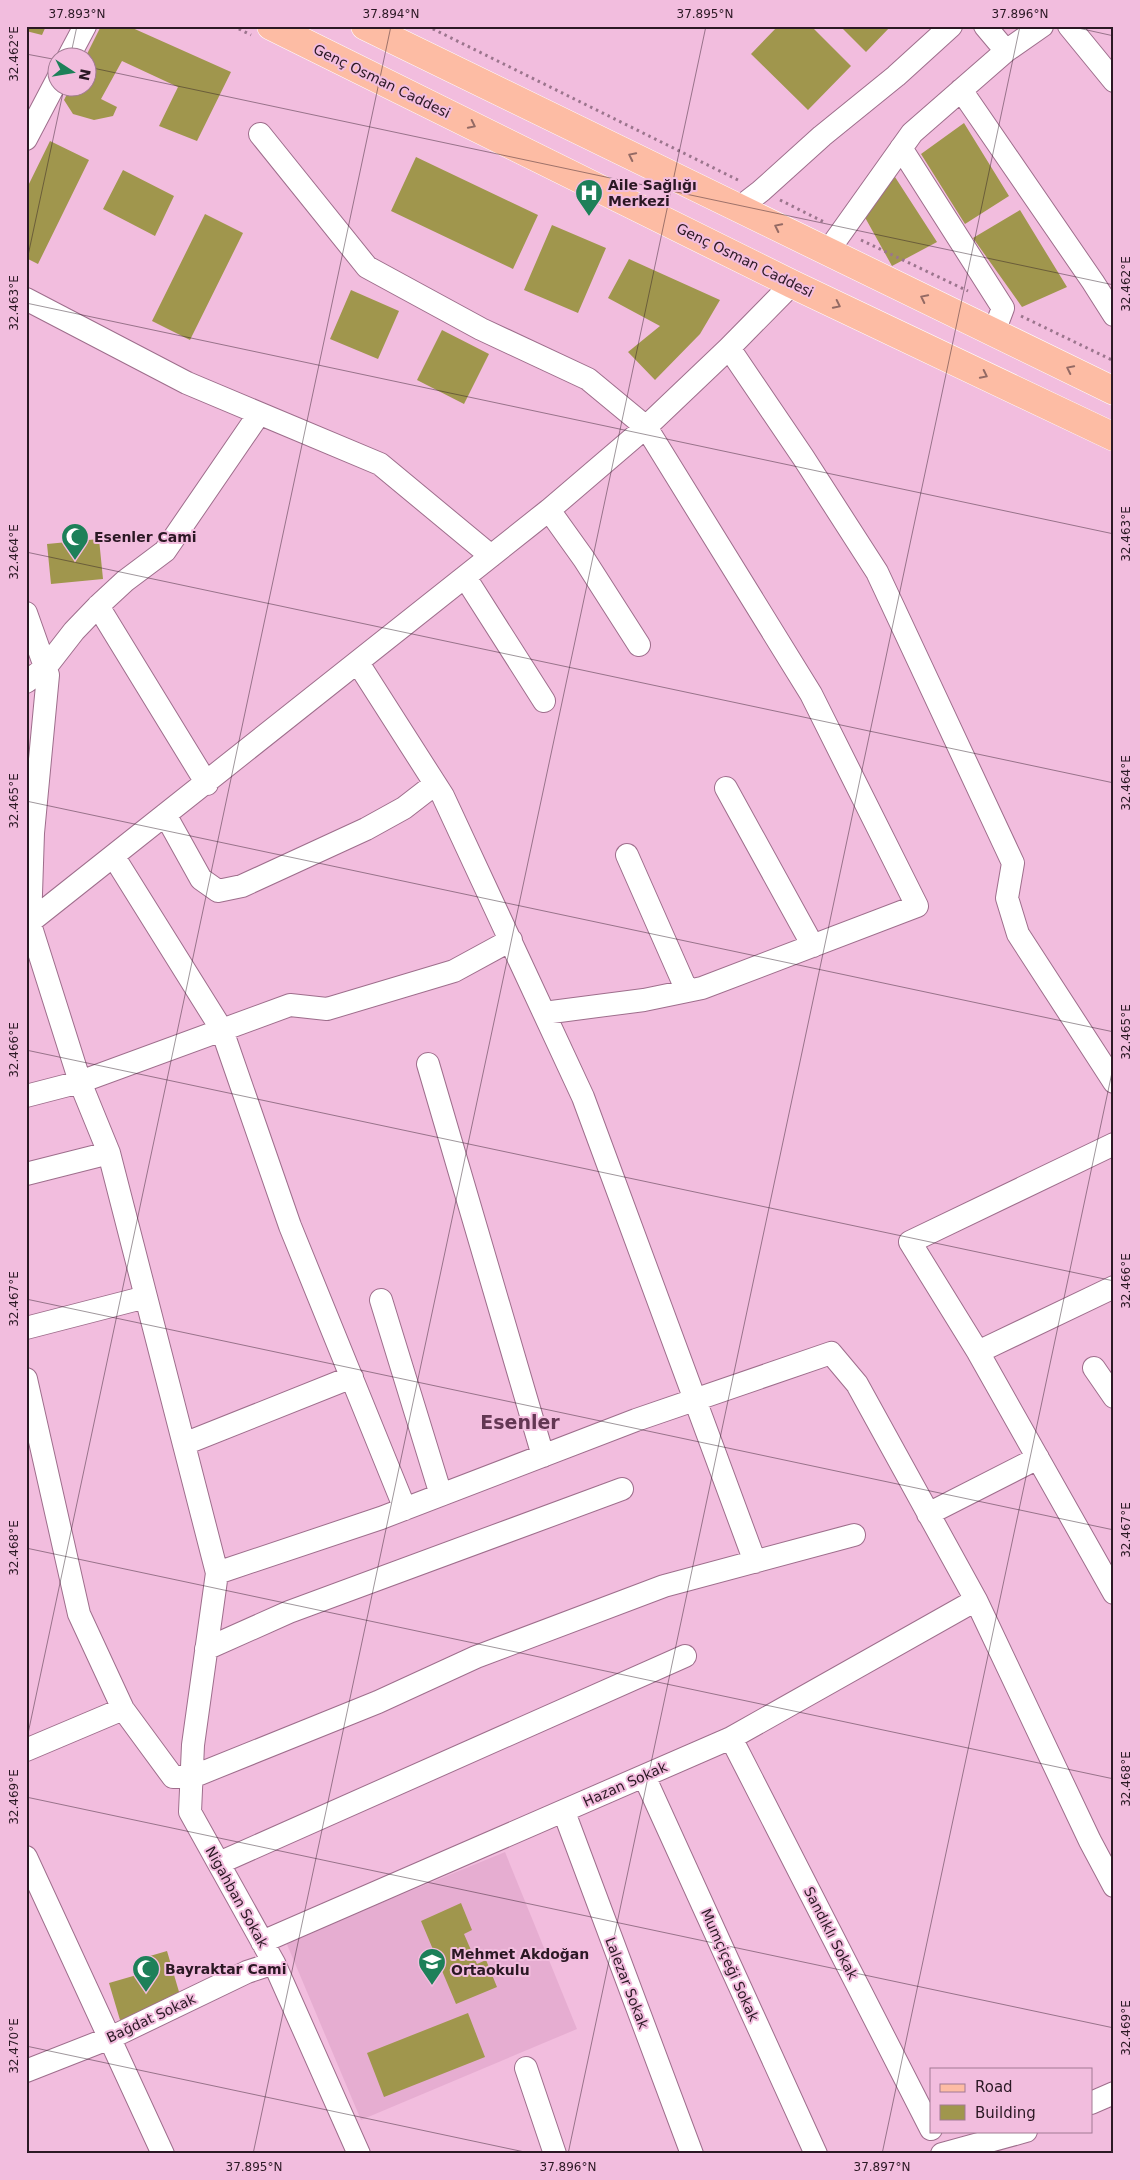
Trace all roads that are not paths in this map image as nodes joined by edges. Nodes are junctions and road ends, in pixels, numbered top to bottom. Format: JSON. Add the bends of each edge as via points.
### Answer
{"nodes":[{"id":1,"x":85,"y":26,"type":"edge"},
{"id":2,"x":271,"y":26,"type":"edge"},
{"id":3,"x":365,"y":26,"type":"edge"},
{"id":4,"x":952,"y":26,"type":"edge"},
{"id":5,"x":985,"y":26,"type":"edge"},
{"id":6,"x":1042,"y":26,"type":"edge"},
{"id":7,"x":1069,"y":26,"type":"edge"},
{"id":8,"x":393,"y":32,"type":"edge"},
{"id":9,"x":73,"y":48,"type":"edge"},
{"id":10,"x":1006,"y":51,"type":"junction"},
{"id":11,"x":1114,"y":81,"type":"edge"},
{"id":12,"x":961,"y":90,"type":"junction"},
{"id":13,"x":48,"y":97,"type":"edge"},
{"id":14,"x":260,"y":134,"type":"dead end"},
{"id":15,"x":26,"y":139,"type":"edge"},
{"id":16,"x":901,"y":148,"type":"junction"},
{"id":17,"x":739,"y":208,"type":"junction"},
{"id":18,"x":828,"y":251,"type":"junction"},
{"id":19,"x":792,"y":284,"type":"junction"},
{"id":20,"x":26,"y":299,"type":"edge"},
{"id":21,"x":1114,"y":315,"type":"edge"},
{"id":22,"x":994,"y":332,"type":"junction"},
{"id":23,"x":729,"y":348,"type":"junction"},
{"id":24,"x":1114,"y":391,"type":"edge"},
{"id":25,"x":259,"y":414,"type":"junction"},
{"id":26,"x":646,"y":427,"type":"junction"},
{"id":27,"x":1110,"y":439,"type":"edge"},
{"id":28,"x":549,"y":510,"type":"junction"},
{"id":29,"x":491,"y":556,"type":"junction"},
{"id":30,"x":465,"y":577,"type":"junction"},
{"id":31,"x":98,"y":606,"type":"junction"},
{"id":32,"x":26,"y":613,"type":"edge"},
{"id":33,"x":639,"y":645,"type":"dead end"},
{"id":34,"x":358,"y":663,"type":"junction"},
{"id":35,"x":46,"y":668,"type":"junction"},
{"id":36,"x":26,"y":682,"type":"edge"},
{"id":37,"x":544,"y":701,"type":"dead end"},
{"id":38,"x":207,"y":784,"type":"junction"},
{"id":39,"x":435,"y":784,"type":"junction"},
{"id":40,"x":726,"y":788,"type":"dead end"},
{"id":41,"x":166,"y":816,"type":"junction"},
{"id":42,"x":628,"y":855,"type":"dead end"},
{"id":43,"x":114,"y":857,"type":"junction"},
{"id":44,"x":28,"y":925,"type":"edge"},
{"id":45,"x":511,"y":940,"type":"junction"},
{"id":46,"x":813,"y":946,"type":"junction"},
{"id":47,"x":687,"y":991,"type":"junction"},
{"id":48,"x":544,"y":1013,"type":"junction"},
{"id":49,"x":222,"y":1030,"type":"junction"},
{"id":50,"x":428,"y":1064,"type":"dead end"},
{"id":51,"x":80,"y":1082,"type":"junction"},
{"id":52,"x":1114,"y":1082,"type":"edge"},
{"id":53,"x":26,"y":1096,"type":"edge"},
{"id":54,"x":1114,"y":1144,"type":"edge"},
{"id":55,"x":109,"y":1153,"type":"junction"},
{"id":56,"x":26,"y":1174,"type":"edge"},
{"id":57,"x":1114,"y":1287,"type":"edge"},
{"id":58,"x":146,"y":1297,"type":"junction"},
{"id":59,"x":381,"y":1300,"type":"dead end"},
{"id":60,"x":26,"y":1328,"type":"edge"},
{"id":61,"x":978,"y":1352,"type":"junction"},
{"id":62,"x":1094,"y":1368,"type":"dead end"},
{"id":63,"x":352,"y":1377,"type":"junction"},
{"id":64,"x":26,"y":1380,"type":"edge"},
{"id":65,"x":1114,"y":1397,"type":"edge"},
{"id":66,"x":696,"y":1399,"type":"junction"},
{"id":67,"x":184,"y":1444,"type":"junction"},
{"id":68,"x":543,"y":1456,"type":"junction"},
{"id":69,"x":1038,"y":1458,"type":"junction"},
{"id":70,"x":622,"y":1489,"type":"dead end"},
{"id":71,"x":442,"y":1495,"type":"junction"},
{"id":72,"x":405,"y":1508,"type":"junction"},
{"id":73,"x":928,"y":1514,"type":"junction"},
{"id":74,"x":854,"y":1535,"type":"dead end"},
{"id":75,"x":755,"y":1562,"type":"junction"},
{"id":76,"x":217,"y":1573,"type":"junction"},
{"id":77,"x":1114,"y":1593,"type":"edge"},
{"id":78,"x":976,"y":1600,"type":"junction"},
{"id":79,"x":206,"y":1649,"type":"junction"},
{"id":80,"x":685,"y":1656,"type":"dead end"},
{"id":81,"x":124,"y":1709,"type":"junction"},
{"id":82,"x":731,"y":1738,"type":"junction"},
{"id":83,"x":26,"y":1750,"type":"edge"},
{"id":84,"x":644,"y":1776,"type":"junction"},
{"id":85,"x":192,"y":1777,"type":"junction"},
{"id":86,"x":564,"y":1812,"type":"junction"},
{"id":87,"x":26,"y":1857,"type":"edge"},
{"id":88,"x":218,"y":1863,"type":"junction"},
{"id":89,"x":1114,"y":1886,"type":"edge"},
{"id":90,"x":262,"y":1942,"type":"junction"},
{"id":91,"x":274,"y":1963,"type":"junction"},
{"id":92,"x":110,"y":2038,"type":"junction"},
{"id":93,"x":526,"y":2068,"type":"dead end"},
{"id":94,"x":26,"y":2071,"type":"edge"},
{"id":95,"x":1114,"y":2093,"type":"edge"},
{"id":96,"x":1092,"y":2103,"type":"edge"},
{"id":97,"x":930,"y":2126,"type":"edge"},
{"id":98,"x":934,"y":2132,"type":"edge"},
{"id":99,"x":1023,"y":2132,"type":"edge"},
{"id":100,"x":950,"y":2153,"type":"edge"},
{"id":101,"x":162,"y":2154,"type":"edge"},
{"id":102,"x":360,"y":2154,"type":"edge"},
{"id":103,"x":555,"y":2154,"type":"edge"},
{"id":104,"x":692,"y":2154,"type":"edge"},
{"id":105,"x":816,"y":2154,"type":"edge"}],
"edges":[{"from":1,"to":9,"type":"street"},
{"from":2,"to":19,"type":"main road","name":"Genç Osman Caddesi","one_way":true},
{"from":3,"to":8,"type":"main road"},
{"from":4,"to":17,"type":"street"},
{"from":5,"to":10,"type":"street"},
{"from":6,"to":10,"type":"street"},
{"from":7,"to":11,"type":"street"},
{"from":17,"to":8,"type":"main road","one_way":true},
{"from":10,"to":12,"type":"street"},
{"from":12,"to":16,"type":"street","via":[[912,133]]},
{"from":12,"to":21,"type":"street"},
{"from":13,"to":15,"type":"street"},
{"from":14,"to":26,"type":"street","via":[[367,267],[481,329],[588,379]]},
{"from":16,"to":18,"type":"street"},
{"from":16,"to":22,"type":"street","via":[[1003,308]]},
{"from":18,"to":17,"type":"main road","one_way":true},
{"from":22,"to":18,"type":"main road","one_way":true},
{"from":19,"to":23,"type":"street"},
{"from":19,"to":27,"type":"main road","name":"Genç Osman Caddesi","one_way":true},
{"from":20,"to":25,"type":"street","via":[[187,383]]},
{"from":24,"to":22,"type":"main road","one_way":true},
{"from":23,"to":26,"type":"street"},
{"from":23,"to":52,"type":"street","via":[[877,572],[1013,863],[1007,898],[1018,934]]},
{"from":25,"to":29,"type":"street","via":[[380,464]]},
{"from":25,"to":31,"type":"street","via":[[165,551]]},
{"from":26,"to":28,"type":"street"},
{"from":26,"to":46,"type":"street","via":[[811,694],[917,906]]},
{"from":28,"to":29,"type":"street"},
{"from":28,"to":33,"type":"street"},
{"from":29,"to":30,"type":"street"},
{"from":30,"to":34,"type":"street"},
{"from":30,"to":37,"type":"street"},
{"from":31,"to":35,"type":"street"},
{"from":31,"to":38,"type":"street"},
{"from":32,"to":35,"type":"street"},
{"from":34,"to":38,"type":"street"},
{"from":34,"to":39,"type":"street"},
{"from":35,"to":36,"type":"street"},
{"from":35,"to":44,"type":"street"},
{"from":38,"to":41,"type":"street"},
{"from":39,"to":41,"type":"street","via":[[404,808],[366,828],[242,886],[218,891],[201,879]]},
{"from":39,"to":45,"type":"street"},
{"from":40,"to":46,"type":"street"},
{"from":41,"to":43,"type":"street"},
{"from":42,"to":47,"type":"street"},
{"from":43,"to":44,"type":"street"},
{"from":43,"to":49,"type":"street"},
{"from":44,"to":51,"type":"street"},
{"from":45,"to":48,"type":"street"},
{"from":45,"to":49,"type":"street","via":[[454,971],[327,1009],[290,1006]]},
{"from":46,"to":47,"type":"street"},
{"from":47,"to":48,"type":"street"},
{"from":48,"to":66,"type":"street","via":[[582,1097]]},
{"from":49,"to":51,"type":"street"},
{"from":49,"to":63,"type":"street","via":[[290,1226]]},
{"from":50,"to":68,"type":"street"},
{"from":51,"to":53,"type":"street"},
{"from":51,"to":55,"type":"street"},
{"from":54,"to":61,"type":"street","via":[[910,1242]]},
{"from":55,"to":56,"type":"street"},
{"from":55,"to":58,"type":"street"},
{"from":57,"to":61,"type":"street"},
{"from":58,"to":60,"type":"street"},
{"from":58,"to":67,"type":"street"},
{"from":59,"to":71,"type":"street"},
{"from":61,"to":69,"type":"street"},
{"from":62,"to":65,"type":"street"},
{"from":63,"to":67,"type":"street"},
{"from":63,"to":72,"type":"street"},
{"from":64,"to":81,"type":"street","via":[[79,1614]]},
{"from":66,"to":68,"type":"street"},
{"from":66,"to":73,"type":"street","via":[[831,1353],[857,1384]]},
{"from":66,"to":75,"type":"street"},
{"from":67,"to":76,"type":"street"},
{"from":68,"to":71,"type":"street"},
{"from":69,"to":73,"type":"street"},
{"from":69,"to":77,"type":"street"},
{"from":70,"to":79,"type":"street","via":[[289,1612]]},
{"from":71,"to":72,"type":"street"},
{"from":72,"to":76,"type":"street"},
{"from":73,"to":78,"type":"street"},
{"from":74,"to":75,"type":"street"},
{"from":75,"to":85,"type":"street","via":[[664,1586],[494,1650],[378,1702]]},
{"from":76,"to":79,"type":"street","name":"Nigahban Sokak"},
{"from":78,"to":82,"type":"street","name":"Hazan Sokak"},
{"from":78,"to":89,"type":"street"},
{"from":79,"to":85,"type":"street","name":"Nigahban Sokak"},
{"from":80,"to":88,"type":"street"},
{"from":81,"to":83,"type":"street"},
{"from":81,"to":85,"type":"street","via":[[174,1777]]},
{"from":82,"to":84,"type":"street","name":"Hazan Sokak"},
{"from":82,"to":97,"type":"street","name":"Sandıklı Sokak"},
{"from":84,"to":86,"type":"street","name":"Hazan Sokak"},
{"from":84,"to":105,"type":"street","name":"Mumçiçeği Sokak"},
{"from":85,"to":88,"type":"street","name":"Nigahban Sokak","via":[[190,1812]]},
{"from":86,"to":90,"type":"street","name":"Hazan Sokak"},
{"from":86,"to":104,"type":"street","name":"Lalezar Sokak"},
{"from":87,"to":92,"type":"street"},
{"from":88,"to":90,"type":"street","name":"Nigahban Sokak"},
{"from":90,"to":91,"type":"street","name":"Nigahban Sokak"},
{"from":91,"to":92,"type":"street","name":"Bağdat Sokak","via":[[247,1972]]},
{"from":91,"to":102,"type":"street","name":"Nigahban Sokak"},
{"from":92,"to":94,"type":"street","name":"Bağdat Sokak"},
{"from":92,"to":101,"type":"street"},
{"from":93,"to":103,"type":"street"},
{"from":95,"to":96,"type":"street"},
{"from":98,"to":100,"type":"street","name":"Sandıklı Sokak"},
{"from":99,"to":100,"type":"street"}]}
